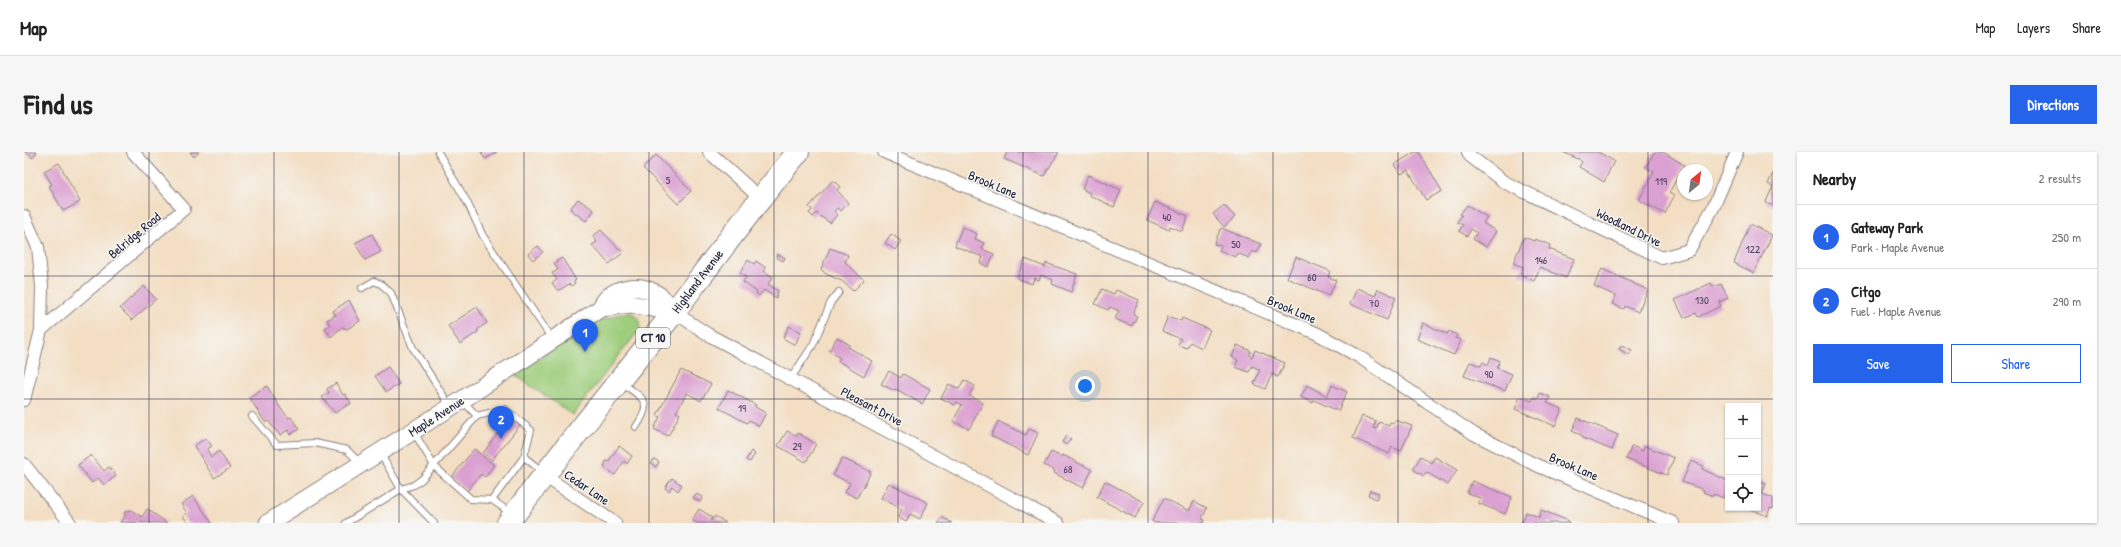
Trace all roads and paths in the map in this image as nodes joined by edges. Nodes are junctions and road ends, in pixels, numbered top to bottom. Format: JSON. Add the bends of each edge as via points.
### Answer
{"nodes":[{"id":1,"x":133,"y":152,"type":"edge"},
{"id":2,"x":438,"y":152,"type":"edge"},
{"id":3,"x":710,"y":152,"type":"edge"},
{"id":4,"x":798,"y":152,"type":"edge"},
{"id":5,"x":884,"y":152,"type":"edge"},
{"id":6,"x":1468,"y":152,"type":"edge"},
{"id":7,"x":1737,"y":152,"type":"edge"},
{"id":8,"x":760,"y":198,"type":"junction"},
{"id":9,"x":24,"y":216,"type":"edge"},
{"id":10,"x":362,"y":288,"type":"dead end"},
{"id":11,"x":839,"y":292,"type":"dead end"},
{"id":12,"x":674,"y":312,"type":"junction"},
{"id":13,"x":41,"y":330,"type":"junction"},
{"id":14,"x":552,"y":339,"type":"junction"},
{"id":15,"x":791,"y":378,"type":"junction"},
{"id":16,"x":619,"y":380,"type":"junction"},
{"id":17,"x":24,"y":400,"type":"edge"},
{"id":18,"x":456,"y":403,"type":"junction"},
{"id":19,"x":252,"y":416,"type":"dead end"},
{"id":20,"x":477,"y":416,"type":"junction"},
{"id":21,"x":636,"y":427,"type":"dead end"},
{"id":22,"x":413,"y":431,"type":"junction"},
{"id":23,"x":380,"y":452,"type":"junction"},
{"id":24,"x":524,"y":457,"type":"junction"},
{"id":25,"x":24,"y":464,"type":"edge"},
{"id":26,"x":361,"y":464,"type":"junction"},
{"id":27,"x":434,"y":466,"type":"junction"},
{"id":28,"x":544,"y":474,"type":"junction"},
{"id":29,"x":401,"y":489,"type":"junction"},
{"id":30,"x":492,"y":500,"type":"junction"},
{"id":31,"x":511,"y":519,"type":"edge"},
{"id":32,"x":70,"y":523,"type":"edge"},
{"id":33,"x":268,"y":523,"type":"edge"},
{"id":34,"x":346,"y":523,"type":"edge"},
{"id":35,"x":434,"y":523,"type":"edge"},
{"id":36,"x":615,"y":523,"type":"edge"},
{"id":37,"x":1058,"y":523,"type":"edge"},
{"id":38,"x":1673,"y":523,"type":"edge"}],
"edges":[{"from":1,"to":13,"type":"street","name":"Belridge Road","via":[[184,209]]},
{"from":2,"to":14,"type":"lane","via":[[483,236]]},
{"from":3,"to":8,"type":"street"},
{"from":4,"to":8,"type":"highway","name":"Highland Avenue","number":"CT 10"},
{"from":5,"to":38,"type":"street","name":"Brook Lane","via":[[1316,333],[1358,356],[1474,434],[1534,464]]},
{"from":6,"to":7,"type":"street","name":"Woodland Drive","via":[[1504,182],[1662,258],[1689,250],[1713,208]]},
{"from":8,"to":12,"type":"highway","name":"Highland Avenue","number":"CT 10"},
{"from":9,"to":13,"type":"street","via":[[38,247],[42,286]]},
{"from":10,"to":18,"type":"lane","via":[[374,281],[391,293],[413,348]]},
{"from":11,"to":15,"type":"lane","via":[[831,302],[813,345]]},
{"from":12,"to":14,"type":"street","name":"Maple Avenue","via":[[640,305],[601,308]]},
{"from":12,"to":15,"type":"street","name":"Pleasant Drive","via":[[710,335]]},
{"from":12,"to":16,"type":"highway","name":"Highland Avenue","number":"CT 10"},
{"from":13,"to":17,"type":"street"},
{"from":14,"to":18,"type":"street","name":"Maple Avenue"},
{"from":15,"to":37,"type":"street","name":"Pleasant Drive"},
{"from":16,"to":21,"type":"lane","via":[[644,400],[646,407]]},
{"from":16,"to":28,"type":"highway","name":"Highland Avenue","number":"CT 10"},
{"from":18,"to":20,"type":"lane"},
{"from":18,"to":22,"type":"street","name":"Maple Avenue"},
{"from":19,"to":26,"type":"lane","via":[[277,445],[315,443],[347,450]]},
{"from":20,"to":24,"type":"lane","via":[[505,409],[531,430]]},
{"from":20,"to":27,"type":"lane"},
{"from":22,"to":23,"type":"street","name":"Maple Avenue"},
{"from":22,"to":27,"type":"lane"},
{"from":23,"to":26,"type":"street","name":"Maple Avenue"},
{"from":23,"to":29,"type":"lane"},
{"from":24,"to":28,"type":"lane"},
{"from":24,"to":30,"type":"lane"},
{"from":25,"to":32,"type":"street"},
{"from":26,"to":33,"type":"street","name":"Maple Avenue"},
{"from":27,"to":29,"type":"lane","via":[[414,485]]},
{"from":27,"to":30,"type":"lane","via":[[471,499]]},
{"from":28,"to":31,"type":"highway","name":"Highland Avenue","number":"CT 10"},
{"from":28,"to":36,"type":"street","name":"Cedar Lane"},
{"from":29,"to":34,"type":"lane"},
{"from":29,"to":35,"type":"lane"},
{"from":30,"to":31,"type":"lane"}]}
